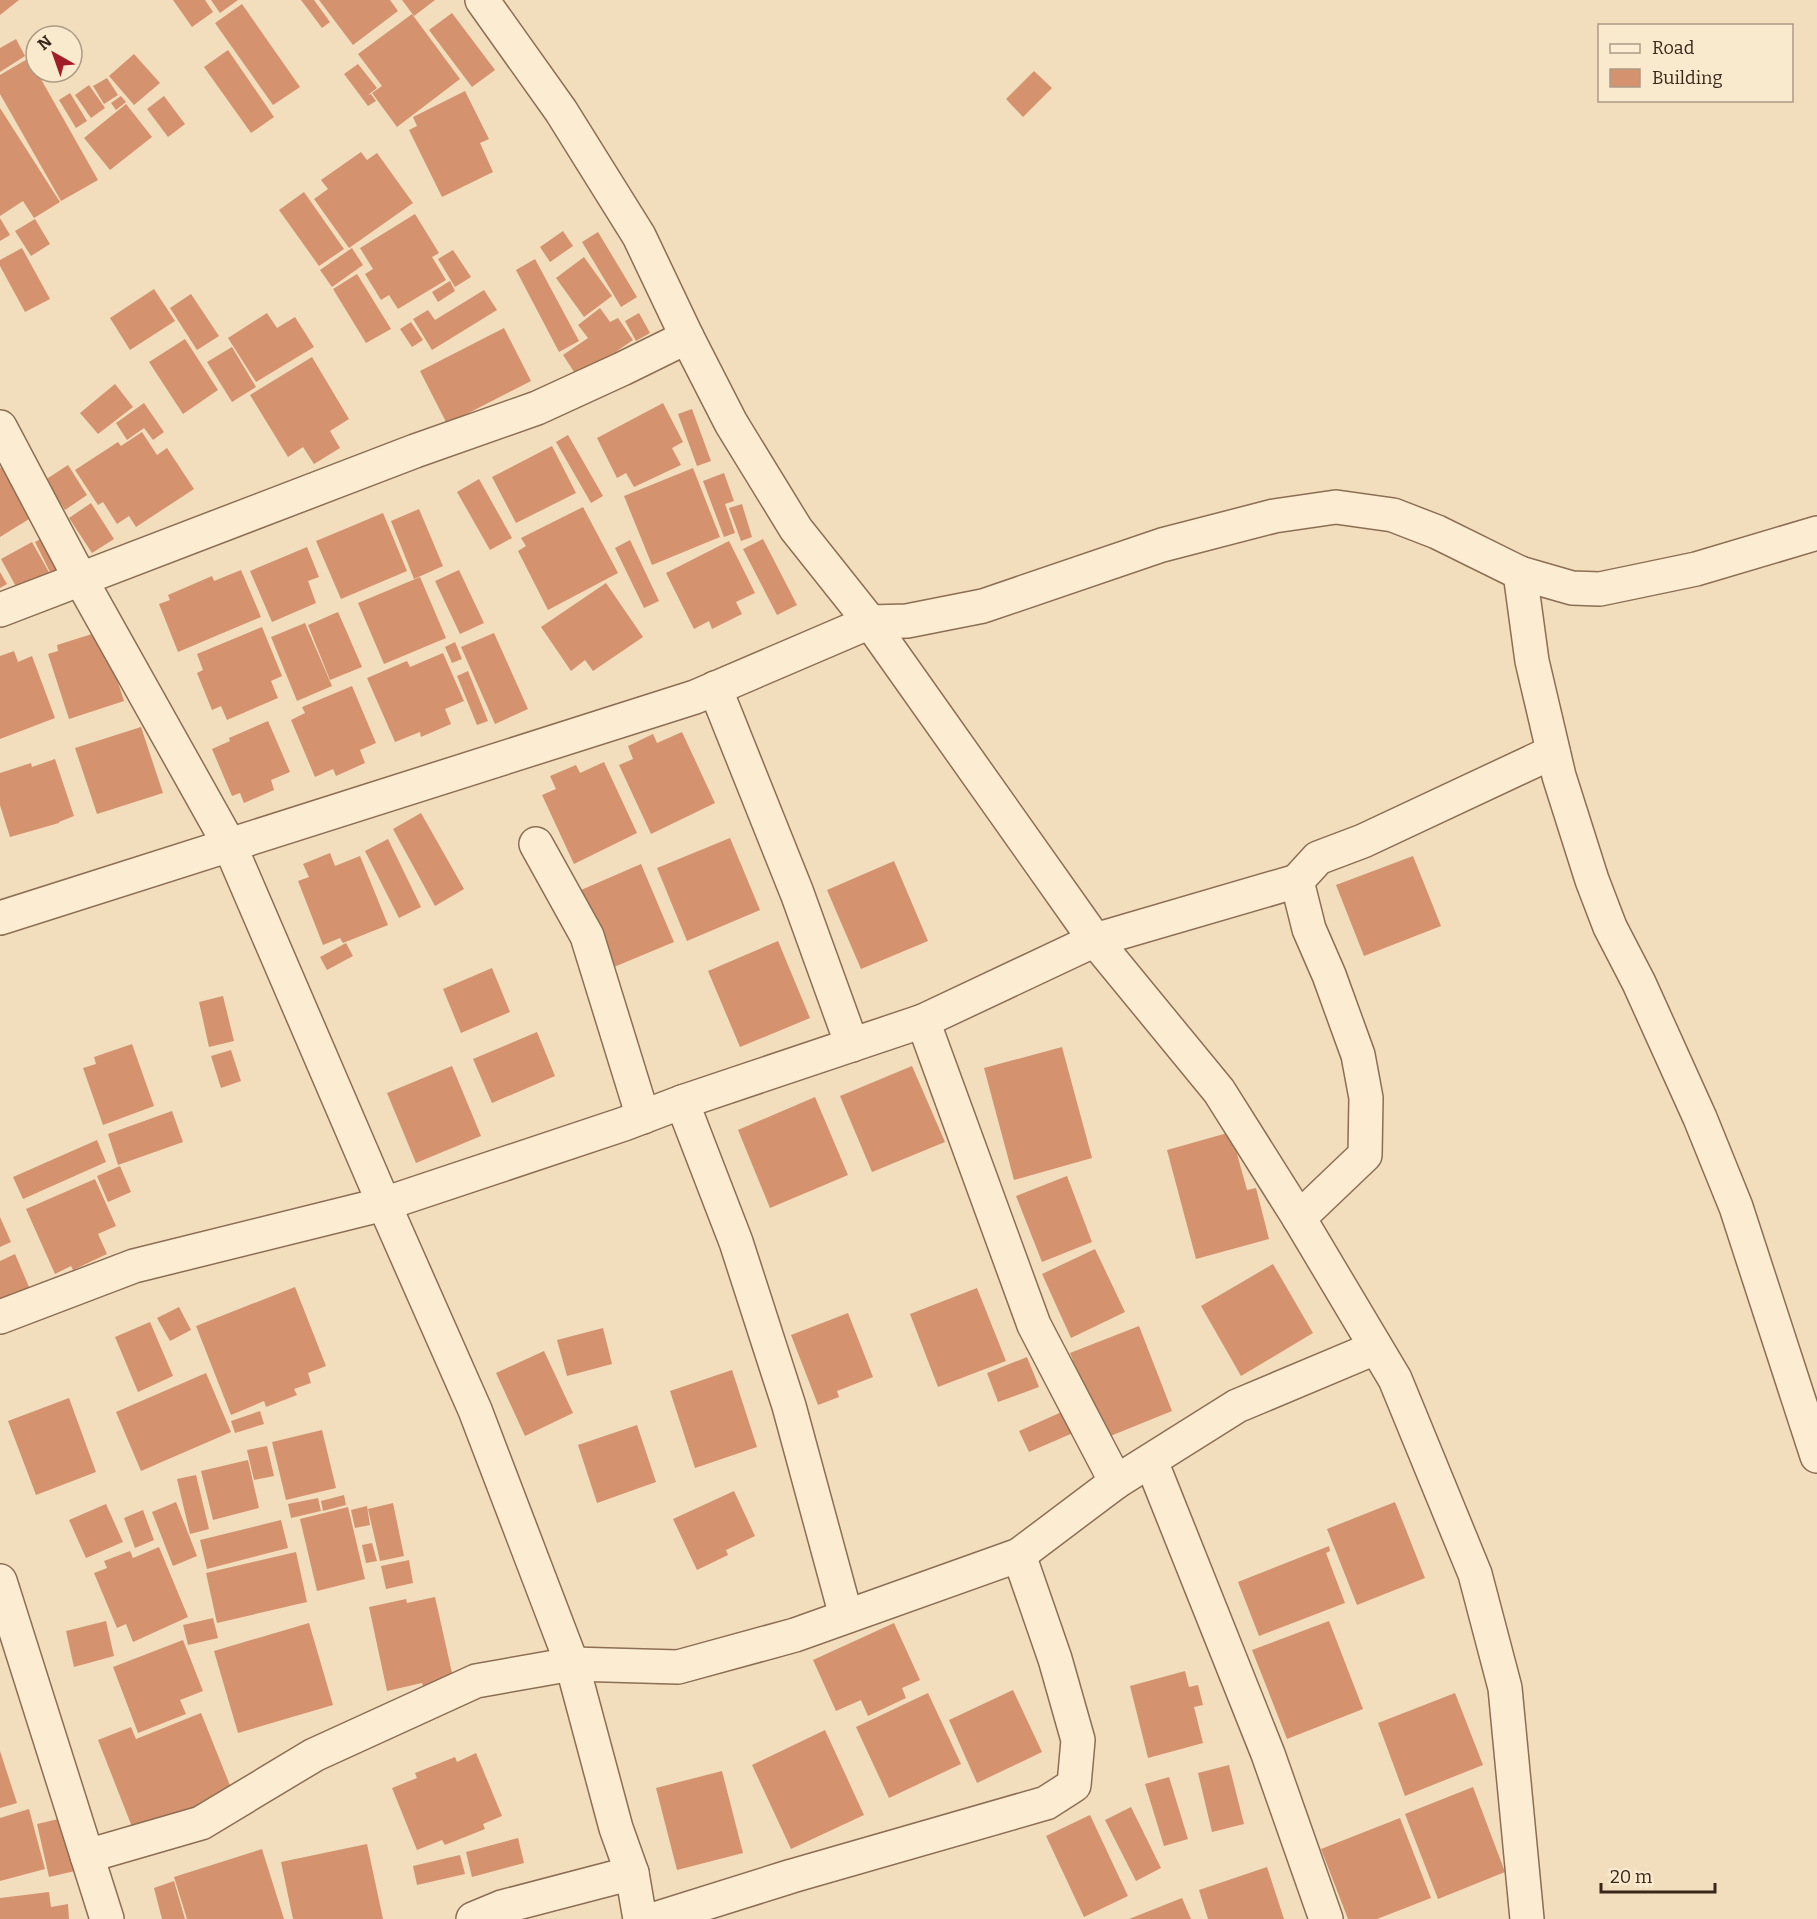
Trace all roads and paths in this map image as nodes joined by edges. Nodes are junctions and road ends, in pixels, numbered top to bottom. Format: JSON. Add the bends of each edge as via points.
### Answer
{"nodes":[{"id":1,"x":482,"y":0,"type":"edge"},
{"id":2,"x":687,"y":337,"type":"junction"},
{"id":3,"x":0,"y":427,"type":"edge"},
{"id":4,"x":1817,"y":533,"type":"edge"},
{"id":5,"x":1520,"y":573,"type":"junction"},
{"id":6,"x":81,"y":580,"type":"junction"},
{"id":7,"x":0,"y":610,"type":"edge"},
{"id":8,"x":870,"y":622,"type":"junction"},
{"id":9,"x":715,"y":688,"type":"junction"},
{"id":10,"x":1553,"y":752,"type":"junction"},
{"id":11,"x":536,"y":844,"type":"dead end"},
{"id":12,"x":230,"y":846,"type":"junction"},
{"id":13,"x":1297,"y":881,"type":"junction"},
{"id":14,"x":0,"y":918,"type":"edge"},
{"id":15,"x":1095,"y":940,"type":"junction"},
{"id":16,"x":923,"y":1021,"type":"junction"},
{"id":17,"x":852,"y":1045,"type":"junction"},
{"id":18,"x":682,"y":1102,"type":"junction"},
{"id":19,"x":644,"y":1116,"type":"junction"},
{"id":20,"x":384,"y":1204,"type":"junction"},
{"id":21,"x":1299,"y":1218,"type":"junction"},
{"id":22,"x":0,"y":1317,"type":"edge"},
{"id":23,"x":1376,"y":1348,"type":"junction"},
{"id":24,"x":1817,"y":1456,"type":"edge"},
{"id":25,"x":1151,"y":1461,"type":"junction"},
{"id":26,"x":1116,"y":1482,"type":"junction"},
{"id":27,"x":1019,"y":1554,"type":"junction"},
{"id":28,"x":0,"y":1581,"type":"edge"},
{"id":29,"x":846,"y":1616,"type":"junction"},
{"id":30,"x":572,"y":1664,"type":"junction"},
{"id":31,"x":87,"y":1856,"type":"junction"},
{"id":32,"x":632,"y":1873,"type":"junction"},
{"id":33,"x":107,"y":1919,"type":"edge"},
{"id":34,"x":473,"y":1919,"type":"edge"},
{"id":35,"x":640,"y":1919,"type":"edge"},
{"id":36,"x":655,"y":1919,"type":"edge"},
{"id":37,"x":1326,"y":1919,"type":"edge"},
{"id":38,"x":1527,"y":1919,"type":"edge"}],
"edges":[{"from":1,"to":2,"type":"street","via":[[561,111],[639,236]]},
{"from":2,"to":6,"type":"street","via":[[537,408]]},
{"from":2,"to":8,"type":"street","via":[[731,423],[796,529]]},
{"from":3,"to":6,"type":"street"},
{"from":4,"to":5,"type":"street","via":[[1696,569],[1600,589],[1572,588]]},
{"from":5,"to":8,"type":"street","via":[[1393,515],[1336,507],[1274,516],[1162,545],[983,606],[907,621]]},
{"from":5,"to":10,"type":"street","via":[[1532,661]]},
{"from":6,"to":7,"type":"street"},
{"from":6,"to":12,"type":"street"},
{"from":8,"to":9,"type":"street"},
{"from":8,"to":15,"type":"street"},
{"from":9,"to":12,"type":"street"},
{"from":9,"to":17,"type":"street","via":[[797,893]]},
{"from":10,"to":13,"type":"street","via":[[1363,841],[1318,858]]},
{"from":10,"to":24,"type":"street","via":[[1610,927],[1700,1118],[1736,1207]]},
{"from":11,"to":19,"type":"street","via":[[587,936]]},
{"from":12,"to":14,"type":"street"},
{"from":12,"to":20,"type":"street"},
{"from":13,"to":15,"type":"street"},
{"from":13,"to":21,"type":"street","via":[[1310,929],[1358,1055],[1366,1098],[1365,1155]]},
{"from":15,"to":16,"type":"street"},
{"from":15,"to":21,"type":"street","via":[[1219,1091]]},
{"from":16,"to":17,"type":"street"},
{"from":16,"to":26,"type":"street","via":[[1034,1325]]},
{"from":17,"to":18,"type":"street"},
{"from":18,"to":19,"type":"street"},
{"from":18,"to":29,"type":"street","via":[[736,1242],[785,1395]]},
{"from":19,"to":20,"type":"street"},
{"from":20,"to":22,"type":"street","via":[[134,1266]]},
{"from":20,"to":30,"type":"street","via":[[475,1410]]},
{"from":21,"to":23,"type":"street"},
{"from":23,"to":25,"type":"street","via":[[1237,1406]]},
{"from":23,"to":38,"type":"street","via":[[1395,1379],[1475,1574],[1484,1608],[1505,1688]]},
{"from":25,"to":26,"type":"street"},
{"from":25,"to":37,"type":"street","via":[[1268,1754]]},
{"from":26,"to":27,"type":"street"},
{"from":27,"to":29,"type":"street"},
{"from":27,"to":36,"type":"street","via":[[1078,1740],[1074,1785],[1046,1803]]},
{"from":28,"to":31,"type":"street"},
{"from":29,"to":30,"type":"street","via":[[795,1635],[678,1667]]},
{"from":30,"to":31,"type":"street","via":[[476,1681],[314,1755],[201,1823]]},
{"from":30,"to":32,"type":"street"},
{"from":31,"to":33,"type":"street"},
{"from":32,"to":34,"type":"street","via":[[502,1907]]},
{"from":32,"to":35,"type":"street"}]}
